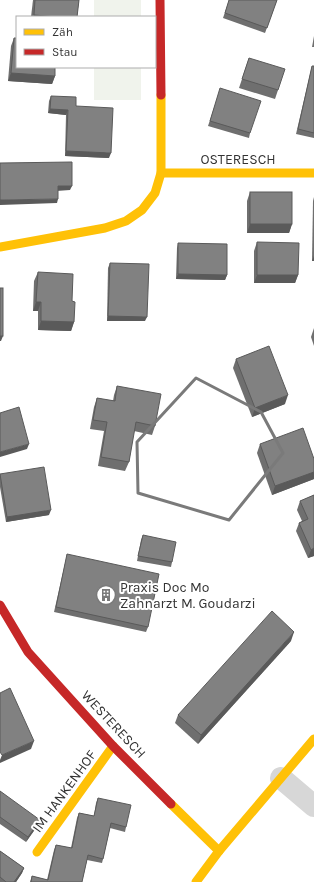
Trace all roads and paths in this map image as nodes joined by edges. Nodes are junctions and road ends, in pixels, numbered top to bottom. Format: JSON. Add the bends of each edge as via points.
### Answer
{"nodes":[{"id":1,"x":160,"y":0,"type":"edge"},
{"id":2,"x":161,"y":172,"type":"junction"},
{"id":3,"x":314,"y":172,"type":"edge"},
{"id":4,"x":0,"y":247,"type":"edge"},
{"id":5,"x":0,"y":605,"type":"edge"},
{"id":6,"x":314,"y":739,"type":"edge"},
{"id":7,"x":113,"y":746,"type":"junction"},
{"id":8,"x":281,"y":778,"type":"junction"},
{"id":9,"x":314,"y":806,"type":"edge"},
{"id":10,"x":219,"y":851,"type":"junction"},
{"id":11,"x":37,"y":852,"type":"dead end"},
{"id":12,"x":196,"y":882,"type":"edge"}],
"edges":[{"from":1,"to":2,"type":"street"},
{"from":2,"to":3,"type":"street","name":"OSTERESCH"},
{"from":2,"to":4,"type":"street","via":[[155,193],[142,210],[126,221],[106,228]]},
{"from":5,"to":7,"type":"street","name":"WESTERESCH","via":[[28,652]]},
{"from":6,"to":8,"type":"street"},
{"from":7,"to":10,"type":"street","name":"WESTERESCH"},
{"from":7,"to":11,"type":"street","name":"IM HANKENHOF"},
{"from":8,"to":9,"type":"street"},
{"from":8,"to":10,"type":"street"},
{"from":10,"to":12,"type":"street"}]}
